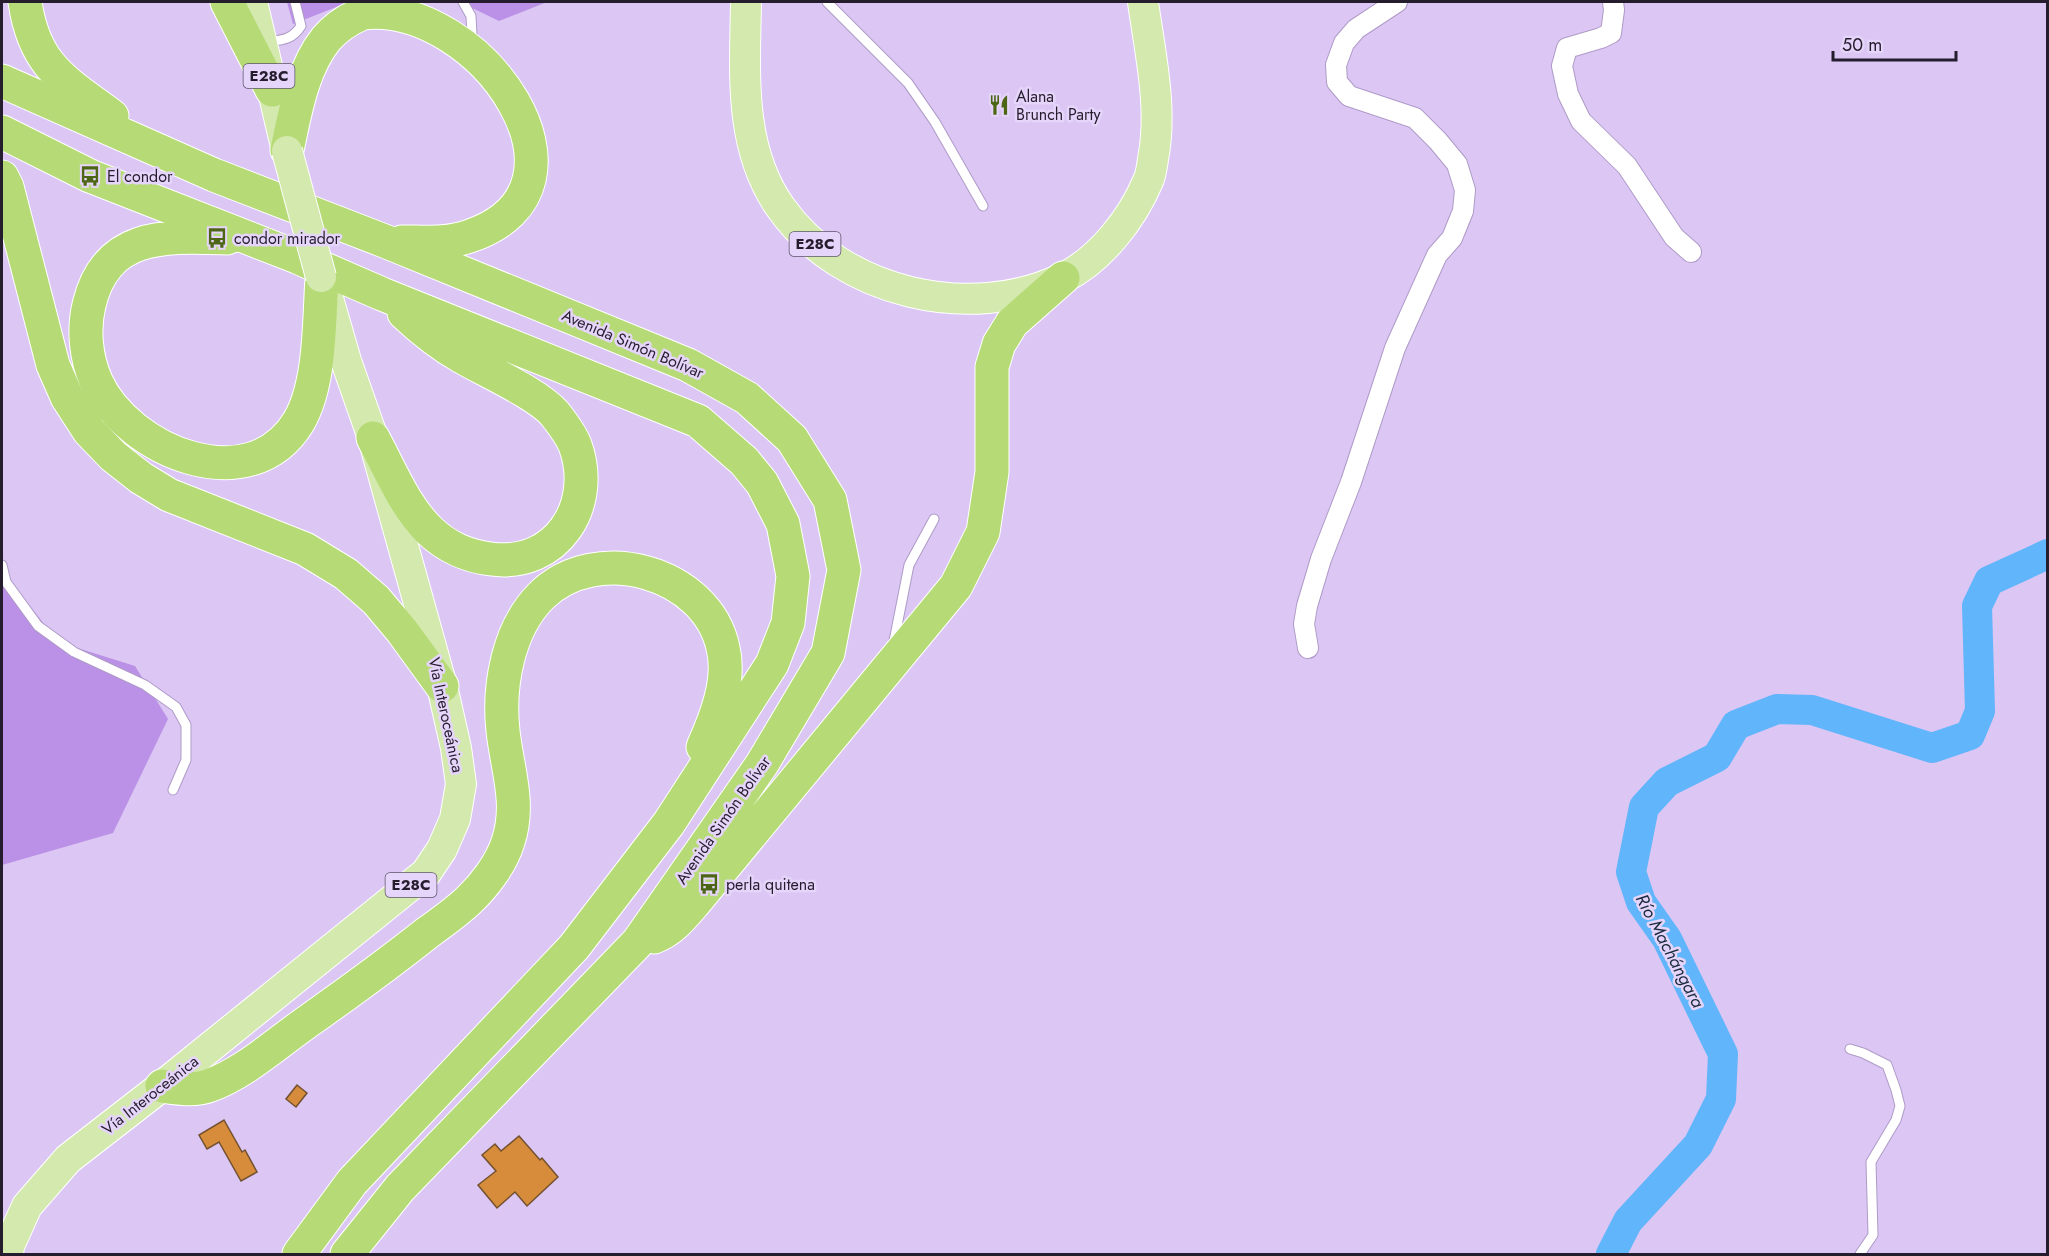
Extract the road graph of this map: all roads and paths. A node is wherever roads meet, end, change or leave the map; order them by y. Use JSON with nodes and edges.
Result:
{"nodes":[{"id":1,"x":25,"y":2,"type":"edge"},
{"id":2,"x":227,"y":2,"type":"edge"},
{"id":3,"x":252,"y":2,"type":"edge"},
{"id":4,"x":295,"y":2,"type":"edge"},
{"id":5,"x":463,"y":2,"type":"edge"},
{"id":6,"x":746,"y":2,"type":"edge"},
{"id":7,"x":827,"y":2,"type":"edge"},
{"id":8,"x":1128,"y":2,"type":"edge"},
{"id":9,"x":1143,"y":2,"type":"edge"},
{"id":10,"x":1397,"y":2,"type":"edge"},
{"id":11,"x":1613,"y":2,"type":"edge"},
{"id":12,"x":472,"y":35,"type":"junction"},
{"id":13,"x":261,"y":43,"type":"junction"},
{"id":14,"x":1151,"y":66,"type":"junction"},
{"id":15,"x":2,"y":81,"type":"edge"},
{"id":16,"x":272,"y":90,"type":"junction"},
{"id":17,"x":2,"y":132,"type":"edge"},
{"id":18,"x":287,"y":150,"type":"junction"},
{"id":19,"x":162,"y":152,"type":"junction"},
{"id":20,"x":2,"y":177,"type":"edge"},
{"id":21,"x":982,"y":206,"type":"dead end"},
{"id":22,"x":253,"y":239,"type":"junction"},
{"id":23,"x":387,"y":242,"type":"junction"},
{"id":24,"x":1691,"y":252,"type":"dead end"},
{"id":25,"x":321,"y":278,"type":"junction"},
{"id":26,"x":1063,"y":278,"type":"junction"},
{"id":27,"x":382,"y":294,"type":"junction"},
{"id":28,"x":373,"y":438,"type":"junction"},
{"id":29,"x":934,"y":519,"type":"dead end"},
{"id":30,"x":2,"y":565,"type":"edge"},
{"id":31,"x":1308,"y":648,"type":"dead end"},
{"id":32,"x":889,"y":666,"type":"junction"},
{"id":33,"x":442,"y":686,"type":"junction"},
{"id":34,"x":173,"y":790,"type":"dead end"},
{"id":35,"x":669,"y":822,"type":"junction"},
{"id":36,"x":638,"y":942,"type":"junction"},
{"id":37,"x":1850,"y":1050,"type":"dead end"},
{"id":38,"x":162,"y":1086,"type":"junction"},
{"id":39,"x":8,"y":1254,"type":"edge"},
{"id":40,"x":299,"y":1254,"type":"edge"},
{"id":41,"x":347,"y":1254,"type":"edge"},
{"id":42,"x":1860,"y":1254,"type":"edge"}],
"edges":[{"from":1,"to":19,"type":"highway"},
{"from":2,"to":16,"type":"highway"},
{"from":3,"to":13,"type":"main road","name":"Vía Interoceánica","number":"E28C"},
{"from":4,"to":13,"type":"lane"},
{"from":5,"to":12,"type":"lane"},
{"from":6,"to":26,"type":"main road","number":"E28C"},
{"from":7,"to":21,"type":"lane"},
{"from":8,"to":14,"type":"street"},
{"from":9,"to":14,"type":"main road","number":"E28C"},
{"from":10,"to":31,"type":"street"},
{"from":11,"to":24,"type":"street"},
{"from":12,"to":18,"type":"highway"},
{"from":12,"to":23,"type":"highway"},
{"from":13,"to":16,"type":"main road","name":"Vía Interoceánica","number":"E28C"},
{"from":14,"to":26,"type":"main road","number":"E28C"},
{"from":15,"to":19,"type":"highway","name":"Avenida Simón Bolívar"},
{"from":16,"to":18,"type":"main road","name":"Vía Interoceánica","number":"E28C"},
{"from":17,"to":22,"type":"highway"},
{"from":18,"to":25,"type":"main road","name":"Vía Interoceánica","number":"E28C","bridge":true},
{"from":19,"to":23,"type":"highway","name":"Avenida Simón Bolívar"},
{"from":20,"to":33,"type":"highway"},
{"from":22,"to":25,"type":"highway"},
{"from":22,"to":27,"type":"highway"},
{"from":23,"to":36,"type":"highway","name":"Avenida Simón Bolívar"},
{"from":25,"to":28,"type":"main road","name":"Vía Interoceánica","number":"E28C"},
{"from":26,"to":32,"type":"highway"},
{"from":27,"to":28,"type":"highway"},
{"from":27,"to":35,"type":"highway"},
{"from":28,"to":33,"type":"main road","name":"Vía Interoceánica","number":"E28C"},
{"from":29,"to":32,"type":"lane"},
{"from":30,"to":34,"type":"lane"},
{"from":32,"to":36,"type":"highway"},
{"from":33,"to":38,"type":"main road","name":"Vía Interoceánica","number":"E28C"},
{"from":35,"to":38,"type":"highway"},
{"from":35,"to":40,"type":"highway"},
{"from":36,"to":41,"type":"highway","name":"Avenida Simón Bolívar"},
{"from":37,"to":42,"type":"lane"},
{"from":38,"to":39,"type":"main road","name":"Vía Interoceánica","number":"E28C"}]}
